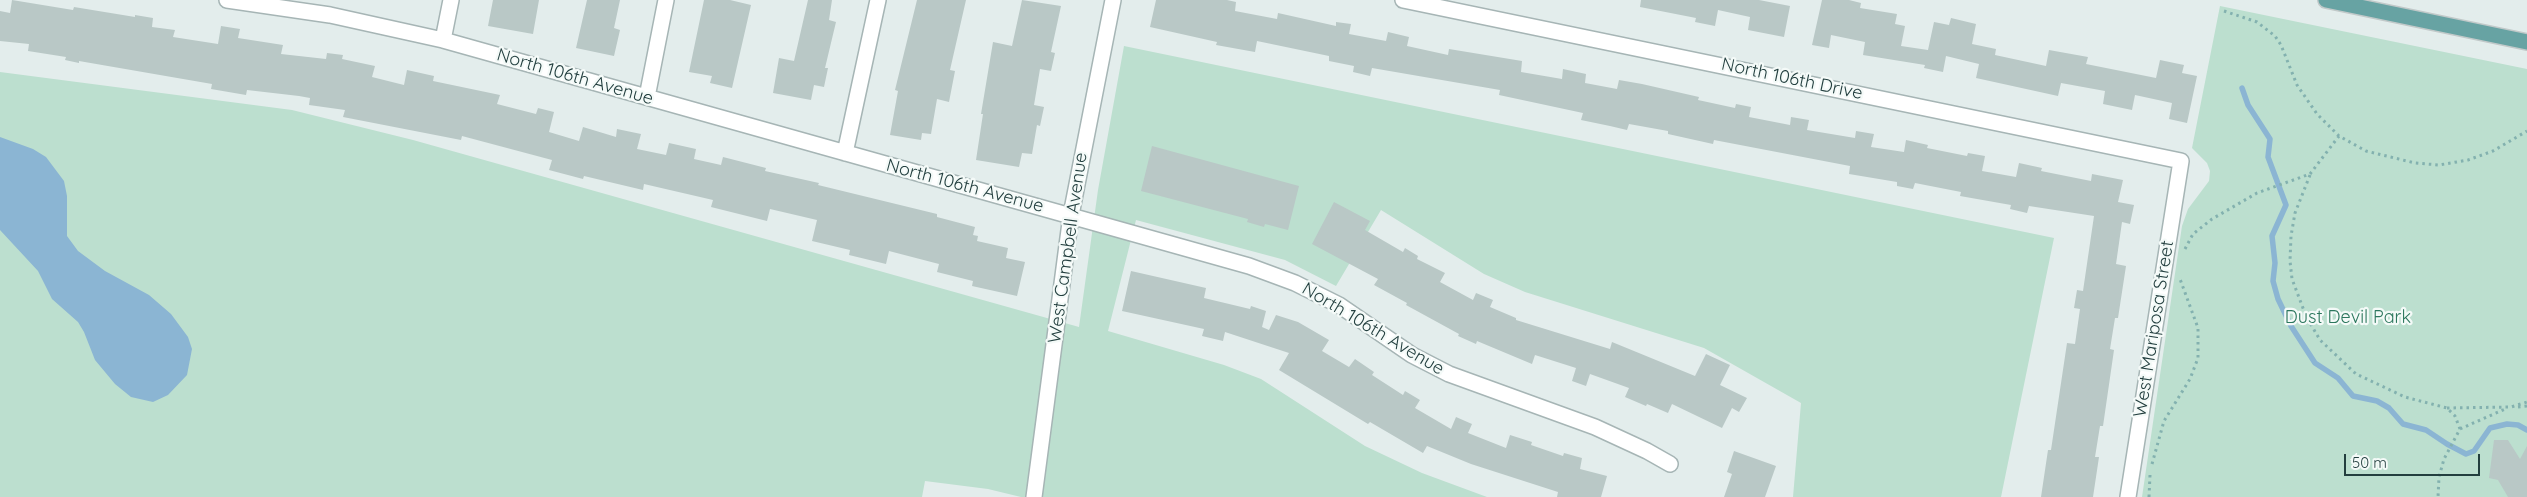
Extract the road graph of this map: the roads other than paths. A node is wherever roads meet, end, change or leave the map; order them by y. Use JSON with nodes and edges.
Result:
{"nodes":[{"id":1,"x":451,"y":0,"type":"edge"},
{"id":2,"x":666,"y":0,"type":"edge"},
{"id":3,"x":878,"y":0,"type":"edge"},
{"id":4,"x":1113,"y":0,"type":"edge"},
{"id":5,"x":1403,"y":0,"type":"edge"},
{"id":6,"x":2326,"y":0,"type":"edge"},
{"id":7,"x":236,"y":1,"type":"edge"},
{"id":8,"x":443,"y":40,"type":"junction"},
{"id":9,"x":2527,"y":42,"type":"edge"},
{"id":10,"x":647,"y":97,"type":"junction"},
{"id":11,"x":845,"y":153,"type":"junction"},
{"id":12,"x":2181,"y":161,"type":"joint"},
{"id":13,"x":1071,"y":215,"type":"junction"},
{"id":14,"x":1670,"y":464,"type":"dead end"},
{"id":15,"x":1034,"y":497,"type":"edge"},
{"id":16,"x":2128,"y":497,"type":"edge"}],
"edges":[{"from":1,"to":8,"type":"street"},
{"from":2,"to":10,"type":"street"},
{"from":3,"to":11,"type":"street"},
{"from":4,"to":13,"type":"street","name":"West Campbell Avenue"},
{"from":5,"to":12,"type":"street","name":"North 106th Drive"},
{"from":6,"to":9,"type":"main road"},
{"from":7,"to":8,"type":"street","name":"North 106th Avenue"},
{"from":8,"to":10,"type":"street","name":"North 106th Avenue"},
{"from":10,"to":11,"type":"street","name":"North 106th Avenue"},
{"from":11,"to":13,"type":"street","name":"North 106th Avenue"},
{"from":12,"to":16,"type":"street","name":"West Mariposa Street"},
{"from":13,"to":14,"type":"street","name":"North 106th Avenue"},
{"from":13,"to":15,"type":"street","name":"West Campbell Avenue"}]}
